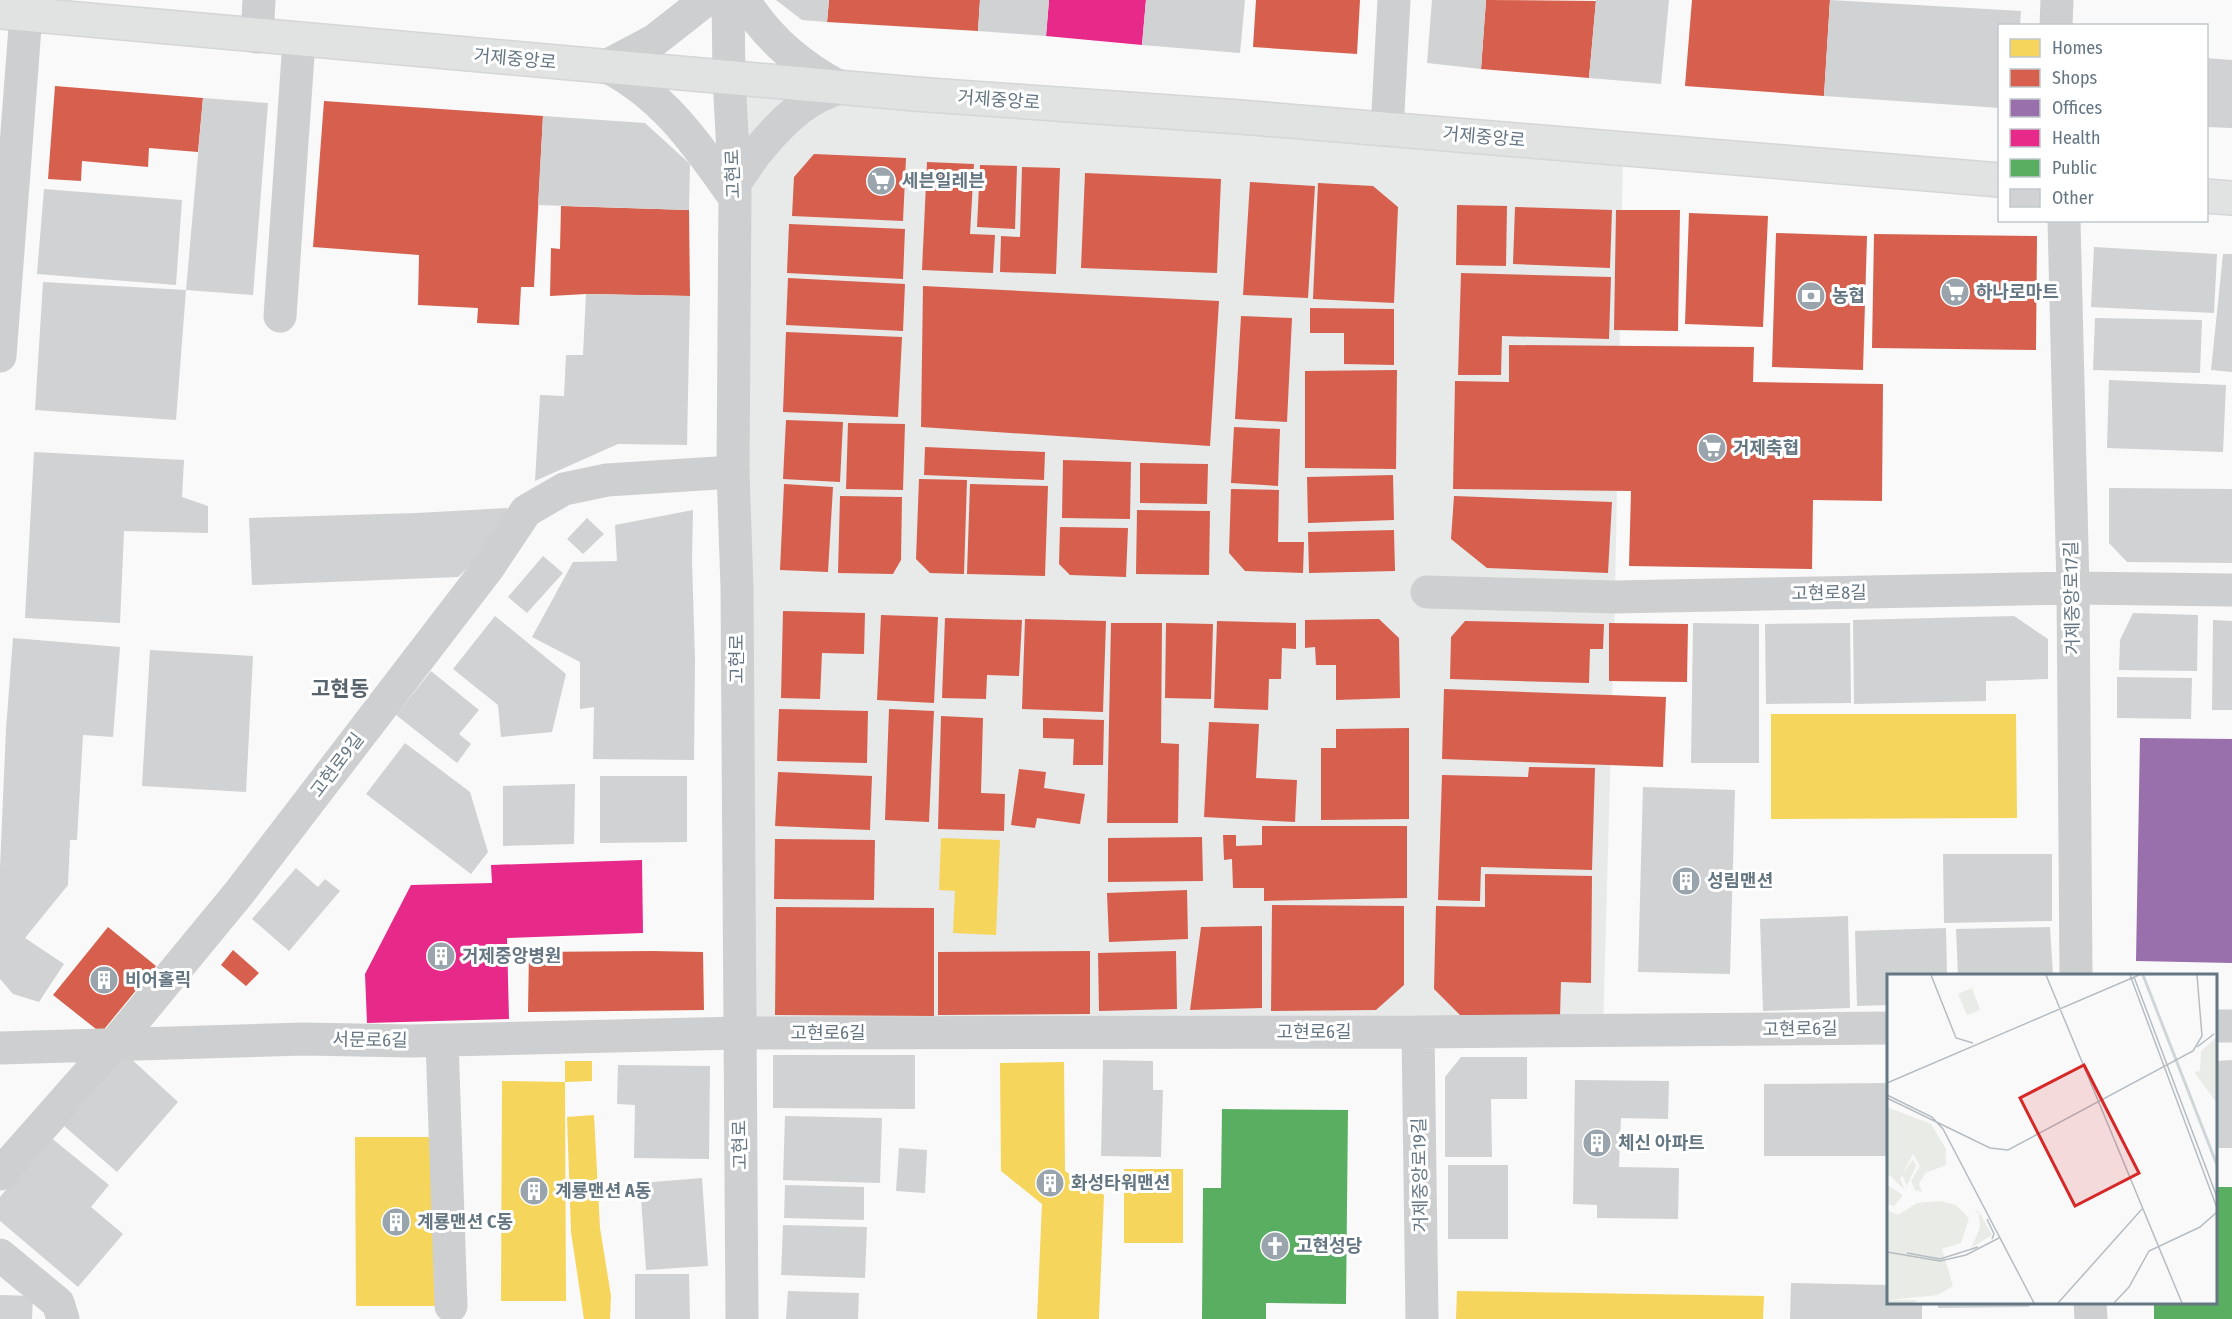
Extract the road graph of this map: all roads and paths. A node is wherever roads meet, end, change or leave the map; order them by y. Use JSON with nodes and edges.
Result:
{"nodes":[{"id":1,"x":259,"y":0,"type":"edge"},
{"id":2,"x":706,"y":0,"type":"edge"},
{"id":3,"x":728,"y":0,"type":"edge"},
{"id":4,"x":744,"y":0,"type":"edge"},
{"id":5,"x":1394,"y":0,"type":"edge"},
{"id":6,"x":2057,"y":0,"type":"edge"},
{"id":7,"x":13,"y":13,"type":"edge"},
{"id":8,"x":2056,"y":24,"type":"edge"},
{"id":9,"x":257,"y":37,"type":"junction"},
{"id":10,"x":299,"y":41,"type":"junction"},
{"id":11,"x":606,"y":66,"type":"junction"},
{"id":12,"x":729,"y":76,"type":"junction"},
{"id":13,"x":840,"y":87,"type":"junction"},
{"id":14,"x":1387,"y":130,"type":"junction"},
{"id":15,"x":1998,"y":180,"type":"edge"},
{"id":16,"x":734,"y":191,"type":"junction"},
{"id":17,"x":2208,"y":196,"type":"edge"},
{"id":18,"x":2232,"y":198,"type":"edge"},
{"id":19,"x":2064,"y":222,"type":"edge"},
{"id":20,"x":280,"y":316,"type":"dead end"},
{"id":21,"x":0,"y":356,"type":"edge"},
{"id":22,"x":733,"y":472,"type":"junction"},
{"id":23,"x":2073,"y":588,"type":"junction"},
{"id":24,"x":2232,"y":590,"type":"edge"},
{"id":25,"x":1427,"y":592,"type":"dead end"},
{"id":26,"x":2076,"y":974,"type":"edge"},
{"id":27,"x":1887,"y":1028,"type":"edge"},
{"id":28,"x":1418,"y":1032,"type":"junction"},
{"id":29,"x":739,"y":1033,"type":"junction"},
{"id":30,"x":442,"y":1040,"type":"junction"},
{"id":31,"x":113,"y":1046,"type":"junction"},
{"id":32,"x":0,"y":1048,"type":"edge"},
{"id":33,"x":0,"y":1174,"type":"edge"},
{"id":34,"x":0,"y":1255,"type":"edge"},
{"id":35,"x":2090,"y":1304,"type":"edge"},
{"id":36,"x":451,"y":1306,"type":"dead end"},
{"id":37,"x":63,"y":1319,"type":"edge"},
{"id":38,"x":742,"y":1319,"type":"edge"},
{"id":39,"x":1422,"y":1319,"type":"edge"},
{"id":40,"x":2091,"y":1319,"type":"edge"}],
"edges":[{"from":1,"to":9,"type":"street"},
{"from":2,"to":11,"type":"street"},
{"from":3,"to":12,"type":"street","name":"고현로"},
{"from":4,"to":13,"type":"street"},
{"from":5,"to":14,"type":"street"},
{"from":6,"to":8,"type":"street"},
{"from":7,"to":9,"type":"main road","name":"거제중앙로"},
{"from":7,"to":21,"type":"street"},
{"from":9,"to":10,"type":"main road","name":"거제중앙로"},
{"from":10,"to":11,"type":"main road","name":"거제중앙로"},
{"from":10,"to":20,"type":"street"},
{"from":11,"to":12,"type":"main road","name":"거제중앙로"},
{"from":11,"to":16,"type":"street"},
{"from":12,"to":13,"type":"main road","name":"거제중앙로"},
{"from":12,"to":16,"type":"street","name":"고현로"},
{"from":13,"to":14,"type":"main road","name":"거제중앙로"},
{"from":13,"to":16,"type":"street"},
{"from":14,"to":15,"type":"main road","name":"거제중앙로"},
{"from":16,"to":22,"type":"street","name":"고현로"},
{"from":17,"to":18,"type":"main road"},
{"from":19,"to":23,"type":"street","name":"거제중앙로17길"},
{"from":22,"to":29,"type":"street","name":"고현로"},
{"from":22,"to":31,"type":"street","name":"고현로9길"},
{"from":23,"to":24,"type":"street","name":"고현로8길"},
{"from":23,"to":25,"type":"street","name":"고현로8길"},
{"from":23,"to":26,"type":"street","name":"거제중앙로17길"},
{"from":27,"to":28,"type":"street","name":"고현로6길"},
{"from":28,"to":29,"type":"street","name":"고현로6길"},
{"from":28,"to":39,"type":"street","name":"거제중앙로19길"},
{"from":29,"to":30,"type":"street","name":"서문로6길"},
{"from":29,"to":38,"type":"street","name":"고현로"},
{"from":30,"to":31,"type":"street","name":"서문로6길"},
{"from":30,"to":36,"type":"street"},
{"from":31,"to":32,"type":"street","name":"서문로6길"},
{"from":31,"to":33,"type":"street","name":"고현로9길"},
{"from":34,"to":37,"type":"street"},
{"from":35,"to":40,"type":"street"}]}
